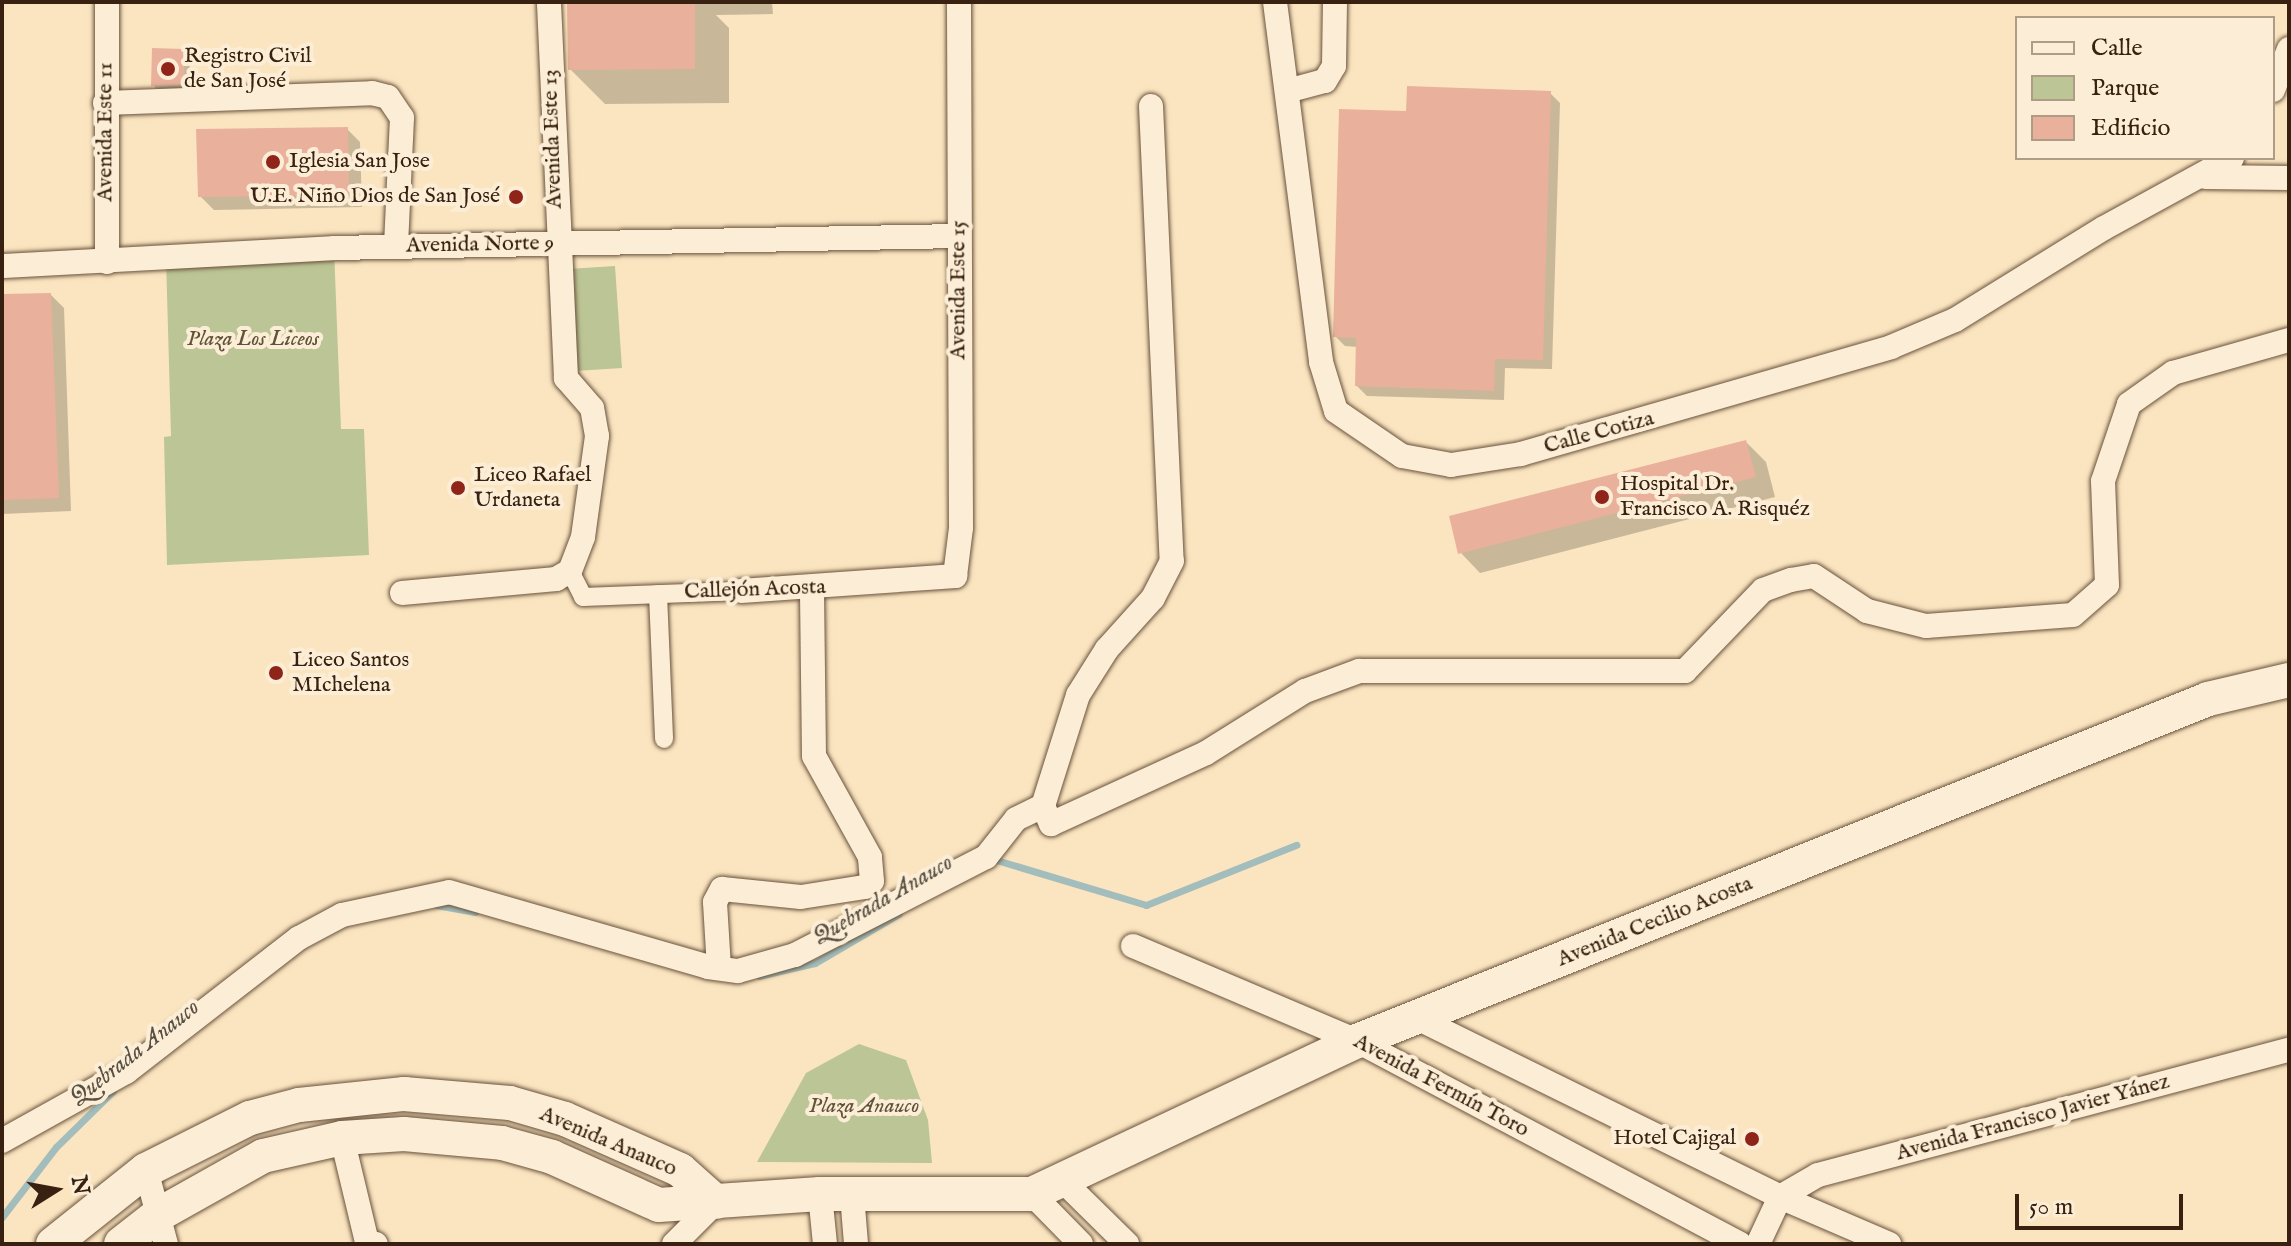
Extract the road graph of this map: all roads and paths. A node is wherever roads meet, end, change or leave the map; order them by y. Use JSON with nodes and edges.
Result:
{"nodes":[{"id":1,"x":107,"y":2,"type":"edge"},
{"id":2,"x":549,"y":2,"type":"edge"},
{"id":3,"x":959,"y":2,"type":"edge"},
{"id":4,"x":1275,"y":2,"type":"edge"},
{"id":5,"x":1335,"y":2,"type":"edge"},
{"id":6,"x":2289,"y":49,"type":"edge"},
{"id":7,"x":2275,"y":85,"type":"edge"},
{"id":8,"x":1287,"y":91,"type":"junction"},
{"id":9,"x":105,"y":103,"type":"junction"},
{"id":10,"x":1151,"y":106,"type":"dead end"},
{"id":11,"x":2229,"y":160,"type":"edge"},
{"id":12,"x":2204,"y":177,"type":"junction"},
{"id":13,"x":2289,"y":178,"type":"edge"},
{"id":14,"x":959,"y":236,"type":"junction"},
{"id":15,"x":556,"y":244,"type":"junction"},
{"id":16,"x":396,"y":247,"type":"junction"},
{"id":17,"x":107,"y":262,"type":"junction"},
{"id":18,"x":2,"y":266,"type":"edge"},
{"id":19,"x":2289,"y":340,"type":"edge"},
{"id":20,"x":570,"y":571,"type":"junction"},
{"id":21,"x":955,"y":576,"type":"joint"},
{"id":22,"x":812,"y":589,"type":"junction"},
{"id":23,"x":741,"y":591,"type":"joint"},
{"id":24,"x":402,"y":593,"type":"dead end"},
{"id":25,"x":658,"y":594,"type":"junction"},
{"id":26,"x":2289,"y":680,"type":"edge"},
{"id":27,"x":664,"y":739,"type":"dead end"},
{"id":28,"x":1043,"y":806,"type":"junction"},
{"id":29,"x":1133,"y":946,"type":"dead end"},
{"id":30,"x":719,"y":968,"type":"junction"},
{"id":31,"x":1417,"y":1018,"type":"junction"},
{"id":32,"x":1357,"y":1041,"type":"junction"},
{"id":33,"x":2289,"y":1050,"type":"edge"},
{"id":34,"x":342,"y":1138,"type":"junction"},
{"id":35,"x":2,"y":1141,"type":"edge"},
{"id":36,"x":146,"y":1170,"type":"junction"},
{"id":37,"x":1063,"y":1181,"type":"junction"},
{"id":38,"x":1032,"y":1194,"type":"junction"},
{"id":39,"x":836,"y":1195,"type":"junction"},
{"id":40,"x":1780,"y":1197,"type":"junction"},
{"id":41,"x":716,"y":1202,"type":"junction"},
{"id":42,"x":162,"y":1230,"type":"edge"},
{"id":43,"x":370,"y":1243,"type":"edge"},
{"id":44,"x":53,"y":1244,"type":"edge"},
{"id":45,"x":121,"y":1244,"type":"edge"},
{"id":46,"x":674,"y":1244,"type":"edge"},
{"id":47,"x":693,"y":1244,"type":"edge"},
{"id":48,"x":825,"y":1244,"type":"edge"},
{"id":49,"x":856,"y":1244,"type":"edge"},
{"id":50,"x":1081,"y":1244,"type":"edge"},
{"id":51,"x":1127,"y":1244,"type":"edge"},
{"id":52,"x":1740,"y":1244,"type":"edge"},
{"id":53,"x":1758,"y":1244,"type":"edge"},
{"id":54,"x":1889,"y":1244,"type":"edge"}],
"edges":[{"from":1,"to":9,"type":"street","name":"Avenida Este 11"},
{"from":2,"to":15,"type":"street","name":"Avenida Este 13"},
{"from":3,"to":14,"type":"street","name":"Avenida Este 15"},
{"from":4,"to":8,"type":"street","name":"Calle Cotiza"},
{"from":5,"to":8,"type":"street"},
{"from":6,"to":7,"type":"street"},
{"from":8,"to":12,"type":"street","name":"Calle Cotiza"},
{"from":9,"to":16,"type":"street"},
{"from":9,"to":17,"type":"street","name":"Avenida Este 11"},
{"from":10,"to":28,"type":"street"},
{"from":11,"to":12,"type":"street","name":"Calle Cotiza"},
{"from":12,"to":13,"type":"street"},
{"from":14,"to":15,"type":"street","name":"Avenida Norte 9"},
{"from":14,"to":21,"type":"street","name":"Avenida Este 15"},
{"from":15,"to":16,"type":"street","name":"Avenida Norte 9"},
{"from":15,"to":20,"type":"street","name":"Avenida Este 13"},
{"from":16,"to":17,"type":"street","name":"Avenida Norte 9"},
{"from":17,"to":18,"type":"street","name":"Avenida Norte 9"},
{"from":19,"to":28,"type":"street"},
{"from":20,"to":24,"type":"street"},
{"from":20,"to":25,"type":"street","name":"Callejón Acosta"},
{"from":21,"to":22,"type":"street","name":"Callejón Acosta"},
{"from":22,"to":23,"type":"street","name":"Callejón Acosta"},
{"from":22,"to":30,"type":"street"},
{"from":23,"to":25,"type":"street","name":"Callejón Acosta"},
{"from":25,"to":27,"type":"street"},
{"from":26,"to":31,"type":"main road","name":"Avenida Cecilio Acosta"},
{"from":28,"to":30,"type":"street"},
{"from":29,"to":32,"type":"street","name":"Avenida Fermín Toro"},
{"from":30,"to":35,"type":"street"},
{"from":31,"to":32,"type":"main road","name":"Avenida Cecilio Acosta"},
{"from":31,"to":40,"type":"street"},
{"from":32,"to":37,"type":"main road","name":"Avenida Cecilio Acosta"},
{"from":32,"to":52,"type":"street","name":"Avenida Fermín Toro"},
{"from":33,"to":40,"type":"street","name":"Avenida Francisco Javier Yánez"},
{"from":34,"to":41,"type":"main road","name":"Avenida Anauco"},
{"from":34,"to":42,"type":"main road","name":"Avenida Anauco"},
{"from":34,"to":43,"type":"street"},
{"from":36,"to":41,"type":"main road","name":"Avenida Anauco"},
{"from":36,"to":42,"type":"street"},
{"from":36,"to":44,"type":"main road","name":"Avenida Anauco"},
{"from":37,"to":38,"type":"main road","name":"Avenida Cecilio Acosta"},
{"from":37,"to":51,"type":"street"},
{"from":38,"to":39,"type":"main road","name":"Avenida Anauco"},
{"from":38,"to":50,"type":"street"},
{"from":39,"to":41,"type":"main road","name":"Avenida Anauco"},
{"from":39,"to":48,"type":"street"},
{"from":39,"to":49,"type":"street"},
{"from":40,"to":53,"type":"street"},
{"from":40,"to":54,"type":"street"},
{"from":41,"to":46,"type":"street"},
{"from":41,"to":47,"type":"street"},
{"from":42,"to":45,"type":"main road","name":"Avenida Anauco"}]}
